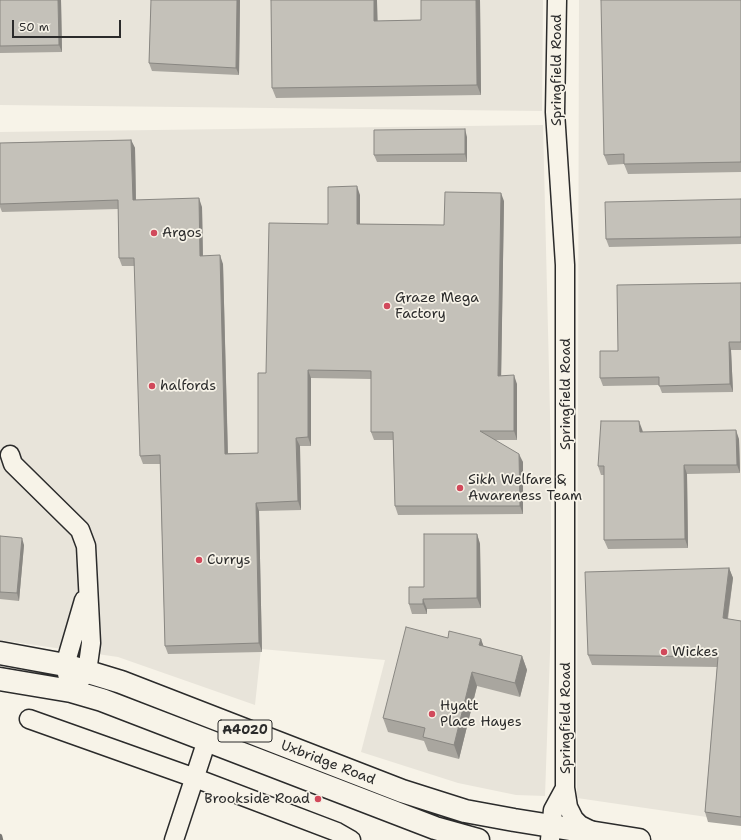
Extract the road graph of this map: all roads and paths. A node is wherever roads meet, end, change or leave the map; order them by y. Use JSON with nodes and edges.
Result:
{"nodes":[{"id":1,"x":557,"y":0,"type":"edge"},
{"id":2,"x":10,"y":455,"type":"dead end"},
{"id":3,"x":89,"y":586,"type":"junction"},
{"id":4,"x":0,"y":653,"type":"edge"},
{"id":5,"x":65,"y":666,"type":"junction"},
{"id":6,"x":87,"y":672,"type":"junction"},
{"id":7,"x":0,"y":679,"type":"edge"},
{"id":8,"x":71,"y":691,"type":"junction"},
{"id":9,"x":29,"y":719,"type":"dead end"},
{"id":10,"x":207,"y":740,"type":"junction"},
{"id":11,"x":195,"y":778,"type":"junction"},
{"id":12,"x":565,"y":788,"type":"junction"},
{"id":13,"x":600,"y":834,"type":"junction"},
{"id":14,"x":554,"y":835,"type":"edge"},
{"id":15,"x":174,"y":840,"type":"edge"},
{"id":16,"x":351,"y":840,"type":"edge"},
{"id":17,"x":478,"y":840,"type":"edge"},
{"id":18,"x":639,"y":840,"type":"edge"}],
"edges":[{"from":1,"to":12,"type":"street","name":"Springfield Road"},
{"from":2,"to":3,"type":"street"},
{"from":3,"to":5,"type":"street"},
{"from":3,"to":6,"type":"street"},
{"from":4,"to":5,"type":"main road","name":"Uxbridge Road","number":"A4020"},
{"from":5,"to":6,"type":"main road","name":"Uxbridge Road","number":"A4020"},
{"from":5,"to":8,"type":"street"},
{"from":6,"to":8,"type":"street"},
{"from":6,"to":14,"type":"main road","name":"Uxbridge Road","number":"A4020"},
{"from":7,"to":8,"type":"main road","name":"Uxbridge Road","number":"A4020"},
{"from":8,"to":10,"type":"main road","name":"Uxbridge Road","number":"A4020"},
{"from":9,"to":11,"type":"street"},
{"from":10,"to":11,"type":"street"},
{"from":10,"to":17,"type":"main road","name":"Uxbridge Road","number":"A4020"},
{"from":11,"to":15,"type":"street"},
{"from":11,"to":16,"type":"street"},
{"from":12,"to":13,"type":"street","name":"Springfield Road"},
{"from":12,"to":14,"type":"street","name":"Springfield Road"},
{"from":13,"to":14,"type":"main road","name":"Uxbridge Road","number":"A4020"},
{"from":13,"to":18,"type":"main road","name":"Uxbridge Road","number":"A4020"}]}
